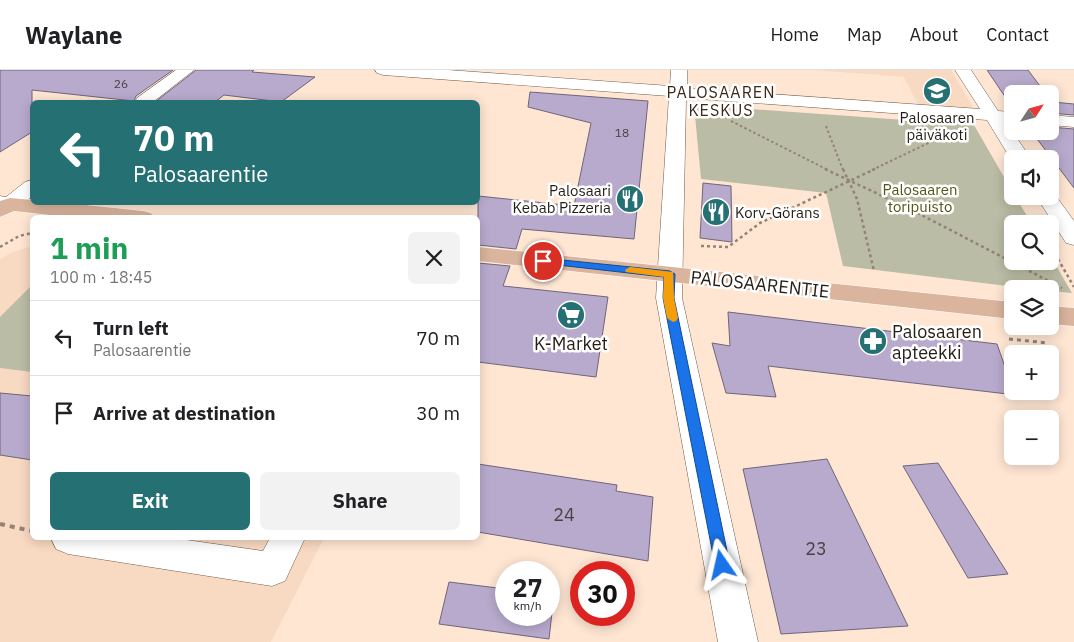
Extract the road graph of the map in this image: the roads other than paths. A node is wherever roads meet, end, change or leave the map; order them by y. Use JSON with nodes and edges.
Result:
{"nodes":[{"id":1,"x":186,"y":70,"type":"edge"},
{"id":2,"x":382,"y":70,"type":"edge"},
{"id":3,"x":964,"y":70,"type":"edge"},
{"id":4,"x":678,"y":81,"type":"edge"},
{"id":5,"x":146,"y":100,"type":"edge"},
{"id":6,"x":992,"y":115,"type":"junction"},
{"id":7,"x":1004,"y":116,"type":"edge"},
{"id":8,"x":1059,"y":121,"type":"edge"},
{"id":9,"x":1074,"y":122,"type":"edge"},
{"id":10,"x":1015,"y":150,"type":"edge"},
{"id":11,"x":30,"y":187,"type":"edge"},
{"id":12,"x":1052,"y":205,"type":"edge"},
{"id":13,"x":3,"y":206,"type":"edge"},
{"id":14,"x":108,"y":215,"type":"edge"},
{"id":15,"x":1074,"y":238,"type":"edge"},
{"id":16,"x":480,"y":254,"type":"edge"},
{"id":17,"x":670,"y":274,"type":"junction"},
{"id":18,"x":1004,"y":310,"type":"edge"},
{"id":19,"x":1059,"y":316,"type":"edge"},
{"id":20,"x":1074,"y":317,"type":"edge"},
{"id":21,"x":82,"y":540,"type":"edge"},
{"id":22,"x":287,"y":540,"type":"edge"},
{"id":23,"x":738,"y":642,"type":"edge"}],
"edges":[{"from":1,"to":5,"type":"street"},
{"from":2,"to":4,"type":"street"},
{"from":3,"to":6,"type":"street"},
{"from":4,"to":6,"type":"street"},
{"from":4,"to":17,"type":"street"},
{"from":6,"to":7,"type":"street"},
{"from":6,"to":10,"type":"street"},
{"from":8,"to":9,"type":"street"},
{"from":11,"to":13,"type":"street"},
{"from":12,"to":15,"type":"street"},
{"from":13,"to":14,"type":"main road"},
{"from":16,"to":17,"type":"main road","name":"PALOSAARENTIE"},
{"from":17,"to":18,"type":"main road","name":"PALOSAARENTIE"},
{"from":17,"to":23,"type":"street"},
{"from":19,"to":20,"type":"main road"},
{"from":21,"to":22,"type":"street"}]}
